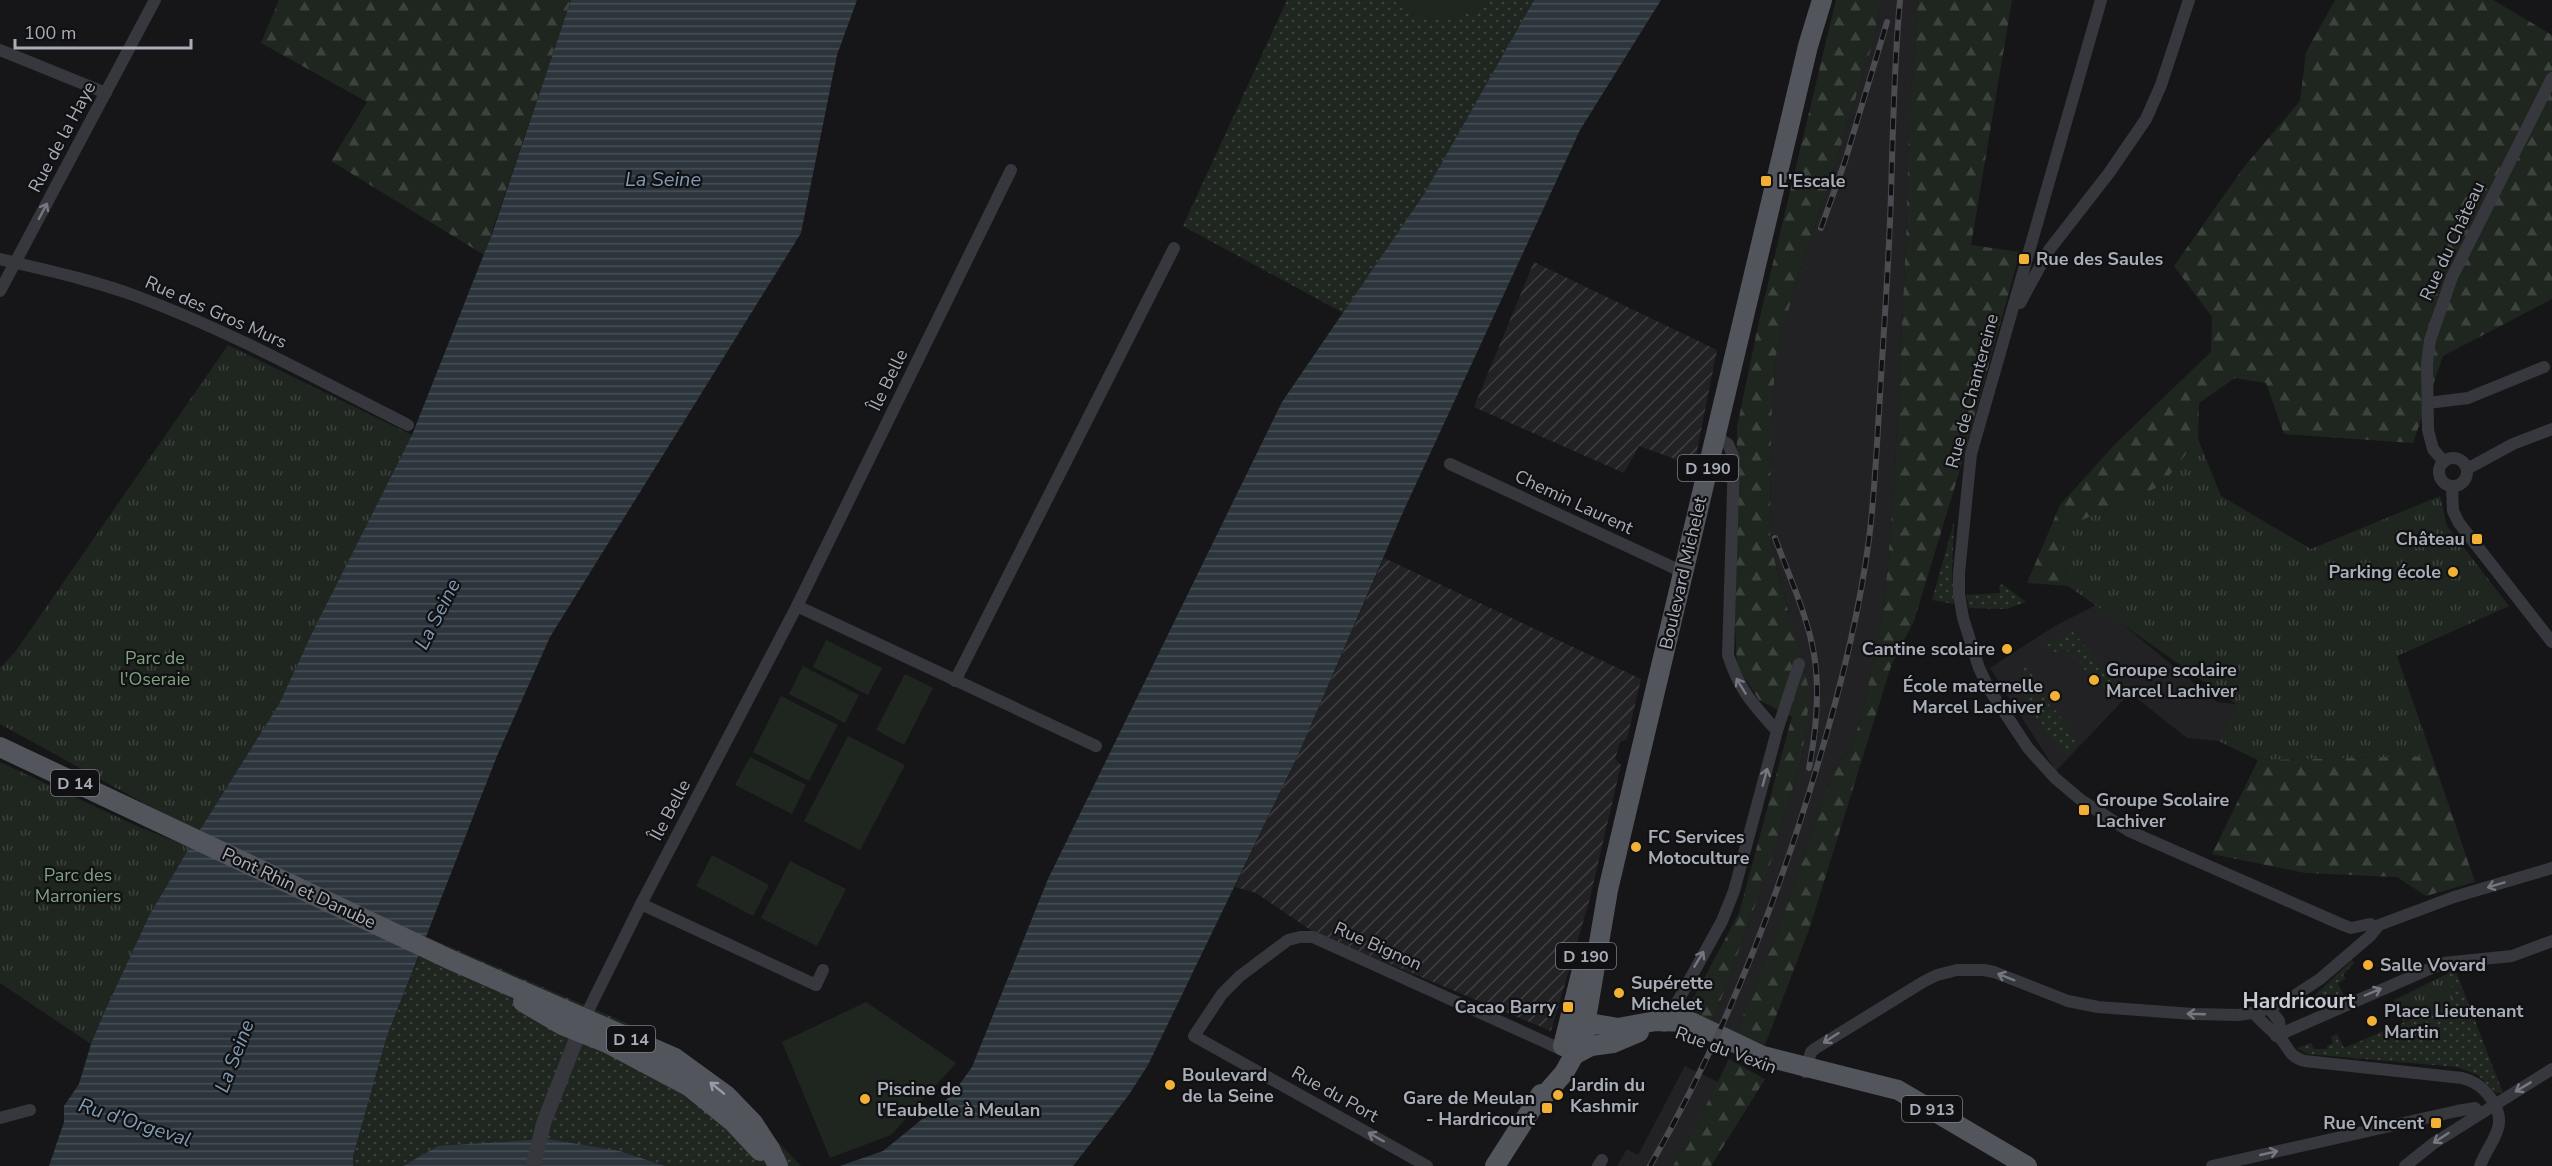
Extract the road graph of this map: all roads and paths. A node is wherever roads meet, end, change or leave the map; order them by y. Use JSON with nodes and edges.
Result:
{"nodes":[{"id":1,"x":155,"y":0,"type":"edge"},
{"id":2,"x":1816,"y":0,"type":"edge"},
{"id":3,"x":1822,"y":0,"type":"edge"},
{"id":4,"x":2101,"y":0,"type":"edge"},
{"id":5,"x":2189,"y":0,"type":"edge"},
{"id":6,"x":1808,"y":46,"type":"junction"},
{"id":7,"x":0,"y":50,"type":"edge"},
{"id":8,"x":2552,"y":78,"type":"edge"},
{"id":9,"x":106,"y":93,"type":"junction"},
{"id":10,"x":1011,"y":170,"type":"dead end"},
{"id":11,"x":1174,"y":248,"type":"dead end"},
{"id":12,"x":0,"y":259,"type":"edge"},
{"id":13,"x":16,"y":263,"type":"junction"},
{"id":14,"x":0,"y":291,"type":"edge"},
{"id":15,"x":2009,"y":322,"type":"junction"},
{"id":16,"x":2544,"y":367,"type":"dead end"},
{"id":17,"x":2428,"y":403,"type":"junction"},
{"id":18,"x":408,"y":425,"type":"dead end"},
{"id":19,"x":2552,"y":429,"type":"edge"},
{"id":20,"x":1715,"y":436,"type":"junction"},
{"id":21,"x":2444,"y":462,"type":"junction"},
{"id":22,"x":1450,"y":464,"type":"dead end"},
{"id":23,"x":2466,"y":469,"type":"junction"},
{"id":24,"x":1707,"y":471,"type":"junction"},
{"id":25,"x":1733,"y":478,"type":"junction"},
{"id":26,"x":2452,"y":486,"type":"junction"},
{"id":27,"x":1683,"y":572,"type":"junction"},
{"id":28,"x":797,"y":606,"type":"junction"},
{"id":29,"x":2552,"y":642,"type":"edge"},
{"id":30,"x":1799,"y":664,"type":"dead end"},
{"id":31,"x":955,"y":681,"type":"junction"},
{"id":32,"x":1777,"y":731,"type":"junction"},
{"id":33,"x":1096,"y":746,"type":"dead end"},
{"id":34,"x":0,"y":747,"type":"edge"},
{"id":35,"x":2552,"y":868,"type":"edge"},
{"id":36,"x":641,"y":904,"type":"junction"},
{"id":37,"x":2375,"y":927,"type":"junction"},
{"id":38,"x":2552,"y":941,"type":"edge"},
{"id":39,"x":823,"y":970,"type":"dead end"},
{"id":40,"x":2269,"y":1008,"type":"junction"},
{"id":41,"x":2254,"y":1013,"type":"junction"},
{"id":42,"x":582,"y":1024,"type":"junction"},
{"id":43,"x":1665,"y":1025,"type":"junction"},
{"id":44,"x":1578,"y":1035,"type":"junction"},
{"id":45,"x":1194,"y":1036,"type":"joint"},
{"id":46,"x":2280,"y":1036,"type":"junction"},
{"id":47,"x":2552,"y":1069,"type":"edge"},
{"id":48,"x":1805,"y":1070,"type":"junction"},
{"id":49,"x":2476,"y":1082,"type":"junction"},
{"id":50,"x":2495,"y":1104,"type":"junction"},
{"id":51,"x":30,"y":1110,"type":"dead end"},
{"id":52,"x":2481,"y":1112,"type":"junction"},
{"id":53,"x":0,"y":1118,"type":"edge"},
{"id":54,"x":533,"y":1166,"type":"edge"},
{"id":55,"x":773,"y":1166,"type":"edge"},
{"id":56,"x":778,"y":1166,"type":"edge"},
{"id":57,"x":1427,"y":1166,"type":"edge"},
{"id":58,"x":1495,"y":1166,"type":"edge"},
{"id":59,"x":2026,"y":1166,"type":"edge"},
{"id":60,"x":2212,"y":1166,"type":"edge"},
{"id":61,"x":2404,"y":1166,"type":"edge"},
{"id":62,"x":2480,"y":1166,"type":"edge"}],
"edges":[{"from":1,"to":9,"type":"street","name":"Rue de la Haye"},
{"from":2,"to":6,"type":"main road","name":"Boulevard Michelet","number":"D 190"},
{"from":3,"to":6,"type":"main road","name":"Boulevard Michelet","number":"D 190"},
{"from":4,"to":15,"type":"street","name":"Rue de Chantereine"},
{"from":5,"to":15,"type":"street"},
{"from":6,"to":20,"type":"main road","name":"Boulevard Michelet","number":"D 190"},
{"from":7,"to":9,"type":"street"},
{"from":8,"to":17,"type":"street","name":"Rue du Château"},
{"from":13,"to":9,"type":"street","name":"Rue de la Haye","one_way":true},
{"from":10,"to":28,"type":"street","name":"Île Belle"},
{"from":11,"to":31,"type":"street"},
{"from":12,"to":13,"type":"street","name":"Rue des Gros Murs"},
{"from":13,"to":14,"type":"street","name":"Rue de la Haye"},
{"from":13,"to":18,"type":"street","name":"Rue des Gros Murs"},
{"from":15,"to":37,"type":"street","name":"Rue de Chantereine"},
{"from":16,"to":17,"type":"street"},
{"from":17,"to":21,"type":"street","name":"Rue du Château"},
{"from":19,"to":23,"type":"street"},
{"from":20,"to":24,"type":"main road","name":"Boulevard Michelet","number":"D 190"},
{"from":20,"to":25,"type":"street"},
{"from":21,"to":23,"type":"street"},
{"from":21,"to":26,"type":"street","name":"Rue du Château"},
{"from":22,"to":27,"type":"street","name":"Chemin Laurent"},
{"from":23,"to":26,"type":"street"},
{"from":24,"to":25,"type":"street"},
{"from":24,"to":27,"type":"main road","name":"Boulevard Michelet","number":"D 190"},
{"from":32,"to":25,"type":"street","one_way":true},
{"from":26,"to":29,"type":"street","name":"Rue du Château"},
{"from":27,"to":44,"type":"main road","name":"Boulevard Michelet","number":"D 190"},
{"from":28,"to":31,"type":"street"},
{"from":28,"to":36,"type":"street","name":"Île Belle"},
{"from":30,"to":32,"type":"street"},
{"from":31,"to":33,"type":"street"},
{"from":43,"to":32,"type":"street","one_way":true},
{"from":34,"to":42,"type":"main road","name":"Pont Rhin et Danube","number":"D 14"},
{"from":35,"to":37,"type":"street","one_way":true},
{"from":36,"to":39,"type":"street"},
{"from":36,"to":42,"type":"street","name":"Île Belle"},
{"from":37,"to":40,"type":"street"},
{"from":46,"to":38,"type":"street","one_way":true},
{"from":40,"to":41,"type":"street"},
{"from":40,"to":46,"type":"street"},
{"from":41,"to":46,"type":"street"},
{"from":41,"to":48,"type":"street","one_way":true},
{"from":42,"to":54,"type":"street"},
{"from":42,"to":55,"type":"main road","number":"D 14"},
{"from":56,"to":42,"type":"main road","number":"D 14","one_way":true},
{"from":43,"to":44,"type":"main road","name":"Rue du Vexin","number":"D 913"},
{"from":43,"to":48,"type":"main road","name":"Rue du Vexin","number":"D 913"},
{"from":44,"to":45,"type":"street","name":"Rue Bignon"},
{"from":44,"to":58,"type":"main road","number":"D 190"},
{"from":57,"to":45,"type":"street","name":"Rue du Port","one_way":true},
{"from":46,"to":49,"type":"street"},
{"from":47,"to":50,"type":"street","one_way":true},
{"from":48,"to":59,"type":"main road","name":"Rue du Vexin","number":"D 913"},
{"from":49,"to":50,"type":"street"},
{"from":49,"to":52,"type":"street"},
{"from":50,"to":52,"type":"street"},
{"from":50,"to":62,"type":"street"},
{"from":51,"to":53,"type":"street"},
{"from":60,"to":52,"type":"street","one_way":true},
{"from":52,"to":61,"type":"street","one_way":true}]}
